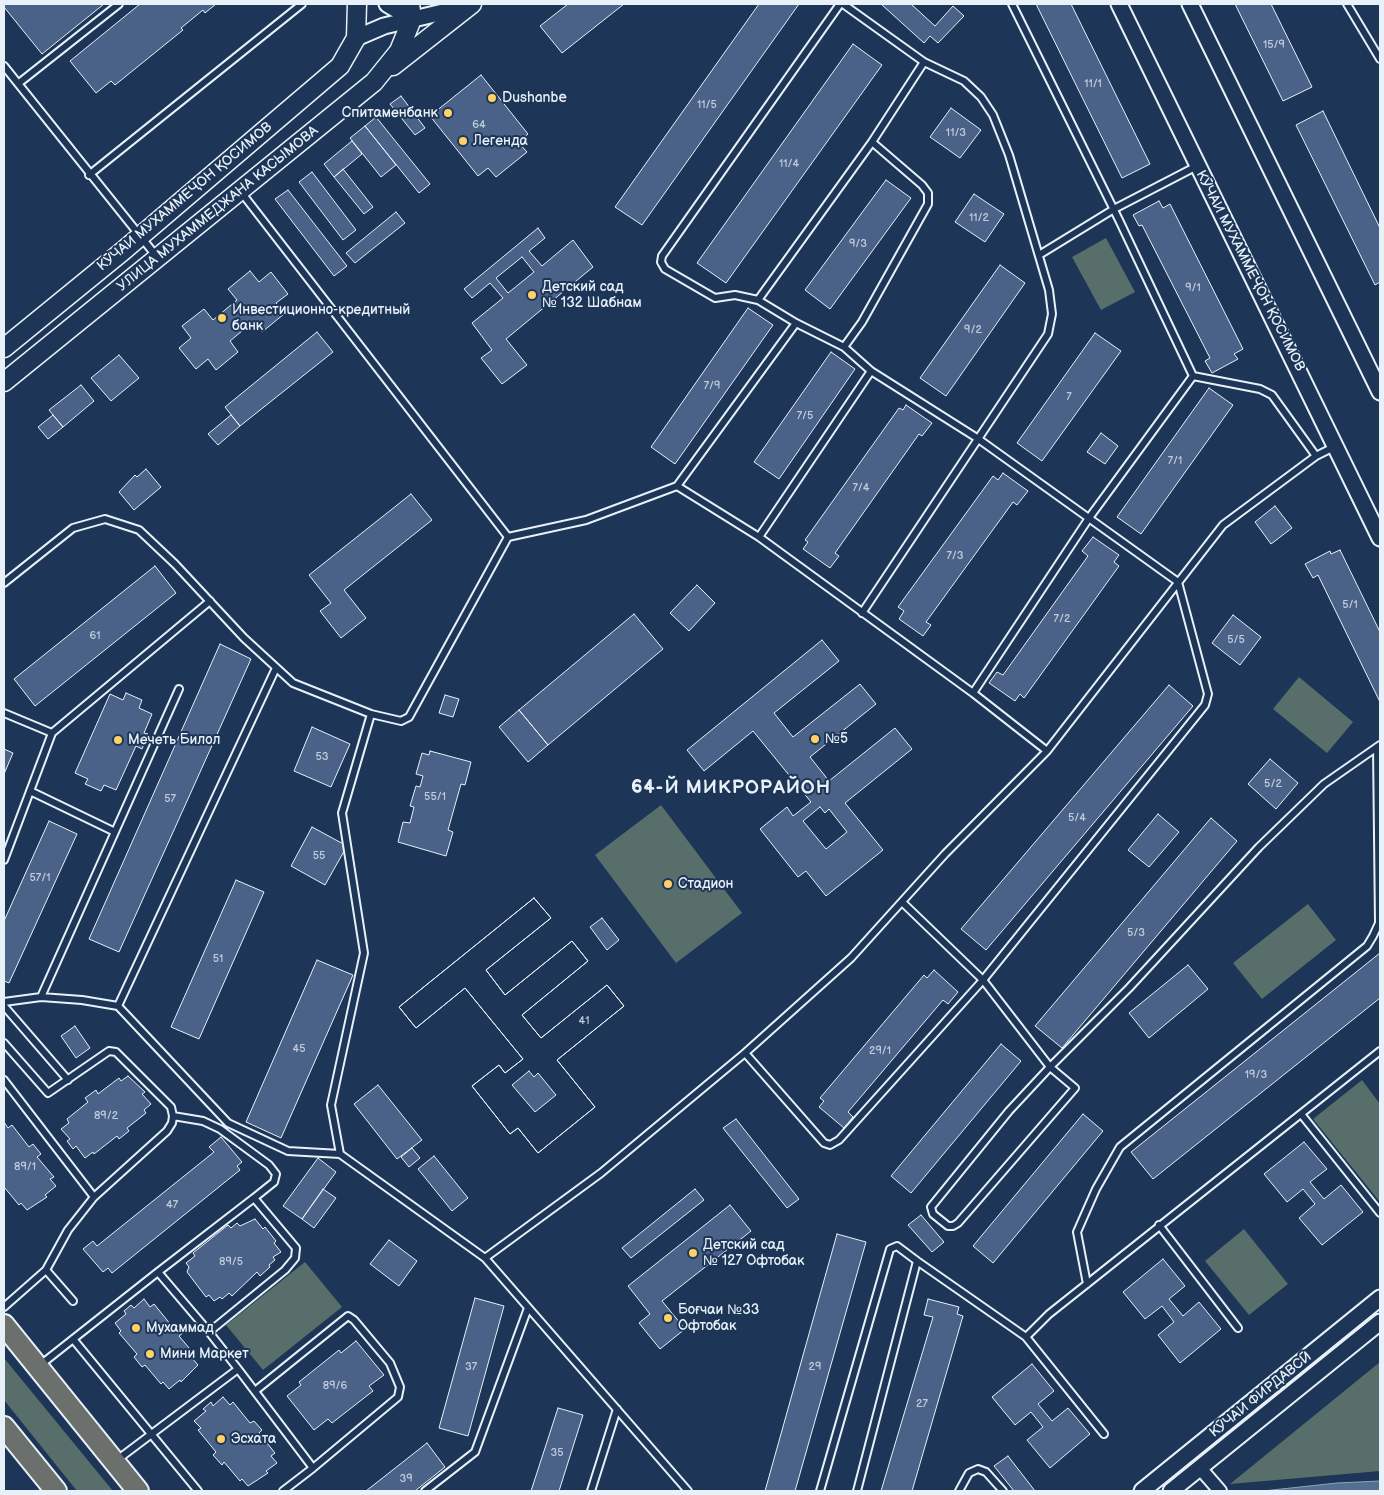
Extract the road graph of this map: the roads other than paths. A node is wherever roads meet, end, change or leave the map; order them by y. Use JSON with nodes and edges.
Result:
{"nodes":[{"id":1,"x":119,"y":4,"type":"edge"},
{"id":2,"x":302,"y":4,"type":"edge"},
{"id":3,"x":357,"y":4,"type":"edge"},
{"id":4,"x":388,"y":4,"type":"edge"},
{"id":5,"x":464,"y":4,"type":"edge"},
{"id":6,"x":472,"y":4,"type":"edge"},
{"id":7,"x":842,"y":4,"type":"edge"},
{"id":8,"x":1012,"y":4,"type":"edge"},
{"id":9,"x":1119,"y":4,"type":"edge"},
{"id":10,"x":1190,"y":4,"type":"edge"},
{"id":11,"x":1347,"y":4,"type":"edge"},
{"id":12,"x":411,"y":11,"type":"edge"},
{"id":13,"x":356,"y":38,"type":"junction"},
{"id":14,"x":1380,"y":59,"type":"edge"},
{"id":15,"x":924,"y":62,"type":"junction"},
{"id":16,"x":4,"y":66,"type":"edge"},
{"id":17,"x":374,"y":82,"type":"junction"},
{"id":18,"x":19,"y":83,"type":"junction"},
{"id":19,"x":872,"y":142,"type":"junction"},
{"id":20,"x":1197,"y":166,"type":"junction"},
{"id":21,"x":89,"y":175,"type":"junction"},
{"id":22,"x":240,"y":191,"type":"junction"},
{"id":23,"x":1114,"y":209,"type":"junction"},
{"id":24,"x":141,"y":235,"type":"junction"},
{"id":25,"x":1039,"y":255,"type":"junction"},
{"id":26,"x":158,"y":258,"type":"junction"},
{"id":27,"x":758,"y":300,"type":"junction"},
{"id":28,"x":796,"y":323,"type":"junction"},
{"id":29,"x":844,"y":347,"type":"junction"},
{"id":30,"x":4,"y":348,"type":"edge"},
{"id":31,"x":871,"y":371,"type":"junction"},
{"id":32,"x":1193,"y":376,"type":"junction"},
{"id":33,"x":4,"y":382,"type":"edge"},
{"id":34,"x":1380,"y":392,"type":"edge"},
{"id":35,"x":977,"y":438,"type":"junction"},
{"id":36,"x":1337,"y":446,"type":"junction"},
{"id":37,"x":1316,"y":456,"type":"junction"},
{"id":38,"x":677,"y":486,"type":"junction"},
{"id":39,"x":1089,"y":518,"type":"junction"},
{"id":40,"x":759,"y":536,"type":"junction"},
{"id":41,"x":508,"y":537,"type":"junction"},
{"id":42,"x":1380,"y":538,"type":"edge"},
{"id":43,"x":1178,"y":582,"type":"junction"},
{"id":44,"x":4,"y":583,"type":"edge"},
{"id":45,"x":210,"y":601,"type":"junction"},
{"id":46,"x":862,"y":613,"type":"junction"},
{"id":47,"x":275,"y":670,"type":"dead end"},
{"id":48,"x":179,"y":689,"type":"dead end"},
{"id":49,"x":973,"y":693,"type":"junction"},
{"id":50,"x":4,"y":713,"type":"edge"},
{"id":51,"x":371,"y":714,"type":"junction"},
{"id":52,"x":52,"y":733,"type":"junction"},
{"id":53,"x":1379,"y":746,"type":"edge"},
{"id":54,"x":1047,"y":751,"type":"junction"},
{"id":55,"x":30,"y":791,"type":"junction"},
{"id":56,"x":113,"y":831,"type":"junction"},
{"id":57,"x":4,"y":860,"type":"edge"},
{"id":58,"x":902,"y":902,"type":"junction"},
{"id":59,"x":983,"y":980,"type":"junction"},
{"id":60,"x":41,"y":997,"type":"junction"},
{"id":61,"x":4,"y":1002,"type":"edge"},
{"id":62,"x":4,"y":1006,"type":"edge"},
{"id":63,"x":118,"y":1006,"type":"junction"},
{"id":64,"x":4,"y":1043,"type":"edge"},
{"id":65,"x":1380,"y":1051,"type":"edge"},
{"id":66,"x":745,"y":1053,"type":"junction"},
{"id":67,"x":1050,"y":1067,"type":"junction"},
{"id":68,"x":4,"y":1080,"type":"edge"},
{"id":69,"x":68,"y":1080,"type":"junction"},
{"id":70,"x":1301,"y":1114,"type":"junction"},
{"id":71,"x":173,"y":1116,"type":"junction"},
{"id":72,"x":228,"y":1123,"type":"junction"},
{"id":73,"x":220,"y":1129,"type":"junction"},
{"id":74,"x":340,"y":1154,"type":"junction"},
{"id":75,"x":94,"y":1197,"type":"junction"},
{"id":76,"x":254,"y":1198,"type":"junction"},
{"id":77,"x":1380,"y":1213,"type":"edge"},
{"id":78,"x":1159,"y":1225,"type":"junction"},
{"id":79,"x":485,"y":1258,"type":"junction"},
{"id":80,"x":917,"y":1261,"type":"junction"},
{"id":81,"x":46,"y":1270,"type":"junction"},
{"id":82,"x":158,"y":1272,"type":"junction"},
{"id":83,"x":1087,"y":1284,"type":"junction"},
{"id":84,"x":1380,"y":1298,"type":"edge"},
{"id":85,"x":73,"y":1302,"type":"dead end"},
{"id":86,"x":4,"y":1307,"type":"edge"},
{"id":87,"x":528,"y":1308,"type":"junction"},
{"id":88,"x":1380,"y":1322,"type":"edge"},
{"id":89,"x":4,"y":1325,"type":"edge"},
{"id":90,"x":1238,"y":1328,"type":"dead end"},
{"id":91,"x":208,"y":1332,"type":"junction"},
{"id":92,"x":1026,"y":1337,"type":"junction"},
{"id":93,"x":73,"y":1339,"type":"junction"},
{"id":94,"x":38,"y":1367,"type":"junction"},
{"id":95,"x":238,"y":1369,"type":"junction"},
{"id":96,"x":256,"y":1390,"type":"junction"},
{"id":97,"x":616,"y":1409,"type":"junction"},
{"id":98,"x":4,"y":1427,"type":"edge"},
{"id":99,"x":152,"y":1434,"type":"junction"},
{"id":100,"x":1104,"y":1434,"type":"dead end"},
{"id":101,"x":115,"y":1462,"type":"junction"},
{"id":102,"x":313,"y":1468,"type":"junction"},
{"id":103,"x":1200,"y":1468,"type":"junction"},
{"id":104,"x":56,"y":1491,"type":"edge"},
{"id":105,"x":138,"y":1491,"type":"edge"},
{"id":106,"x":198,"y":1491,"type":"edge"},
{"id":107,"x":283,"y":1491,"type":"edge"},
{"id":108,"x":425,"y":1491,"type":"edge"},
{"id":109,"x":591,"y":1491,"type":"edge"},
{"id":110,"x":688,"y":1491,"type":"edge"},
{"id":111,"x":820,"y":1491,"type":"edge"},
{"id":112,"x":857,"y":1491,"type":"edge"},
{"id":113,"x":960,"y":1491,"type":"edge"},
{"id":114,"x":1002,"y":1491,"type":"edge"},
{"id":115,"x":1142,"y":1491,"type":"edge"},
{"id":116,"x":1171,"y":1491,"type":"edge"},
{"id":117,"x":1220,"y":1491,"type":"edge"}],
"edges":[{"from":1,"to":18,"type":"lane"},
{"from":2,"to":21,"type":"lane"},
{"from":3,"to":13,"type":"main road","name":"КӮЧАИ МУХАММЕҶОН ҚОСИМОВ"},
{"from":4,"to":12,"type":"street"},
{"from":5,"to":12,"type":"street"},
{"from":6,"to":17,"type":"main road"},
{"from":7,"to":15,"type":"lane"},
{"from":7,"to":27,"type":"lane"},
{"from":8,"to":23,"type":"lane"},
{"from":9,"to":20,"type":"street","name":"КӮЧАИ МУХАММЕҶОН ҚОСИМОВ"},
{"from":10,"to":34,"type":"street"},
{"from":11,"to":14,"type":"lane"},
{"from":12,"to":13,"type":"street"},
{"from":12,"to":17,"type":"main road","name":"УЛИЦА МУХАММЕДЖАНА КАСЫМОВА"},
{"from":13,"to":24,"type":"main road","name":"КӮЧАИ МУХАММЕҶОН ҚОСИМОВ"},
{"from":15,"to":19,"type":"lane"},
{"from":15,"to":25,"type":"lane"},
{"from":16,"to":18,"type":"lane"},
{"from":17,"to":22,"type":"main road","name":"УЛИЦА МУХАММЕДЖАНА КАСЫМОВА"},
{"from":18,"to":21,"type":"lane"},
{"from":19,"to":27,"type":"lane"},
{"from":19,"to":29,"type":"lane"},
{"from":20,"to":23,"type":"lane"},
{"from":20,"to":36,"type":"street","name":"КӮЧАИ МУХАММЕҶОН ҚОСИМОВ"},
{"from":21,"to":24,"type":"lane"},
{"from":22,"to":26,"type":"main road","name":"УЛИЦА МУХАММЕДЖАНА КАСЫМОВА"},
{"from":22,"to":41,"type":"lane"},
{"from":23,"to":25,"type":"lane"},
{"from":23,"to":32,"type":"lane"},
{"from":24,"to":26,"type":"lane"},
{"from":24,"to":30,"type":"main road","name":"КӮЧАИ МУХАММЕҶОН ҚОСИМОВ"},
{"from":25,"to":35,"type":"lane"},
{"from":26,"to":33,"type":"main road","name":"УЛИЦА МУХАММЕДЖАНА КАСЫМОВА"},
{"from":27,"to":28,"type":"lane"},
{"from":28,"to":29,"type":"lane"},
{"from":28,"to":38,"type":"lane"},
{"from":29,"to":31,"type":"lane"},
{"from":31,"to":35,"type":"lane"},
{"from":31,"to":40,"type":"lane"},
{"from":32,"to":37,"type":"lane"},
{"from":32,"to":39,"type":"lane"},
{"from":35,"to":39,"type":"lane"},
{"from":35,"to":46,"type":"lane"},
{"from":36,"to":37,"type":"lane"},
{"from":36,"to":42,"type":"street","name":"КӮЧАИ МУХАММЕҶОН ҚОСИМОВ"},
{"from":37,"to":43,"type":"lane"},
{"from":38,"to":40,"type":"lane"},
{"from":38,"to":41,"type":"lane"},
{"from":39,"to":43,"type":"lane"},
{"from":39,"to":49,"type":"lane"},
{"from":40,"to":46,"type":"lane"},
{"from":41,"to":51,"type":"lane"},
{"from":43,"to":54,"type":"lane"},
{"from":43,"to":59,"type":"lane"},
{"from":44,"to":45,"type":"lane"},
{"from":45,"to":51,"type":"lane"},
{"from":45,"to":52,"type":"lane"},
{"from":46,"to":49,"type":"lane"},
{"from":47,"to":63,"type":"lane"},
{"from":48,"to":56,"type":"lane"},
{"from":49,"to":54,"type":"lane"},
{"from":50,"to":52,"type":"lane"},
{"from":51,"to":74,"type":"lane"},
{"from":52,"to":55,"type":"lane"},
{"from":53,"to":67,"type":"lane"},
{"from":53,"to":83,"type":"lane"},
{"from":54,"to":58,"type":"lane"},
{"from":55,"to":56,"type":"lane"},
{"from":55,"to":57,"type":"lane"},
{"from":56,"to":60,"type":"lane"},
{"from":58,"to":59,"type":"lane"},
{"from":58,"to":66,"type":"lane"},
{"from":59,"to":66,"type":"lane"},
{"from":59,"to":67,"type":"lane"},
{"from":60,"to":61,"type":"lane"},
{"from":60,"to":63,"type":"lane"},
{"from":62,"to":69,"type":"lane"},
{"from":63,"to":72,"type":"lane"},
{"from":64,"to":69,"type":"lane"},
{"from":65,"to":70,"type":"lane"},
{"from":66,"to":79,"type":"lane"},
{"from":67,"to":67,"type":"lane"},
{"from":68,"to":75,"type":"lane"},
{"from":69,"to":71,"type":"lane"},
{"from":70,"to":77,"type":"lane"},
{"from":70,"to":78,"type":"lane"},
{"from":71,"to":73,"type":"lane"},
{"from":71,"to":75,"type":"lane"},
{"from":72,"to":73,"type":"lane"},
{"from":72,"to":74,"type":"lane"},
{"from":73,"to":76,"type":"lane"},
{"from":74,"to":79,"type":"lane"},
{"from":75,"to":81,"type":"lane"},
{"from":76,"to":82,"type":"lane"},
{"from":76,"to":91,"type":"lane"},
{"from":78,"to":83,"type":"lane"},
{"from":78,"to":90,"type":"lane"},
{"from":79,"to":87,"type":"lane"},
{"from":80,"to":92,"type":"lane"},
{"from":80,"to":111,"type":"lane"},
{"from":80,"to":112,"type":"lane"},
{"from":81,"to":85,"type":"lane"},
{"from":81,"to":86,"type":"lane"},
{"from":82,"to":91,"type":"lane"},
{"from":82,"to":93,"type":"lane"},
{"from":83,"to":92,"type":"lane"},
{"from":84,"to":115,"type":"street","name":"КӮЧАИ ФИРДАВСӢ"},
{"from":87,"to":97,"type":"lane"},
{"from":87,"to":108,"type":"lane"},
{"from":88,"to":103,"type":"street","name":"КӮЧАИ ФИРДАВСӢ"},
{"from":89,"to":94,"type":"highway"},
{"from":91,"to":95,"type":"lane"},
{"from":92,"to":100,"type":"lane"},
{"from":93,"to":94,"type":"lane"},
{"from":93,"to":99,"type":"lane"},
{"from":94,"to":101,"type":"highway"},
{"from":95,"to":96,"type":"lane"},
{"from":95,"to":99,"type":"lane"},
{"from":96,"to":102,"type":"lane"},
{"from":96,"to":102,"type":"lane"},
{"from":97,"to":109,"type":"lane"},
{"from":97,"to":110,"type":"lane"},
{"from":98,"to":104,"type":"highway"},
{"from":99,"to":101,"type":"lane"},
{"from":99,"to":106,"type":"lane"},
{"from":101,"to":105,"type":"highway"},
{"from":102,"to":107,"type":"lane"},
{"from":103,"to":116,"type":"street","name":"КӮЧАИ ФИРДАВСӢ"},
{"from":103,"to":117,"type":"street"},
{"from":113,"to":114,"type":"lane"}]}
